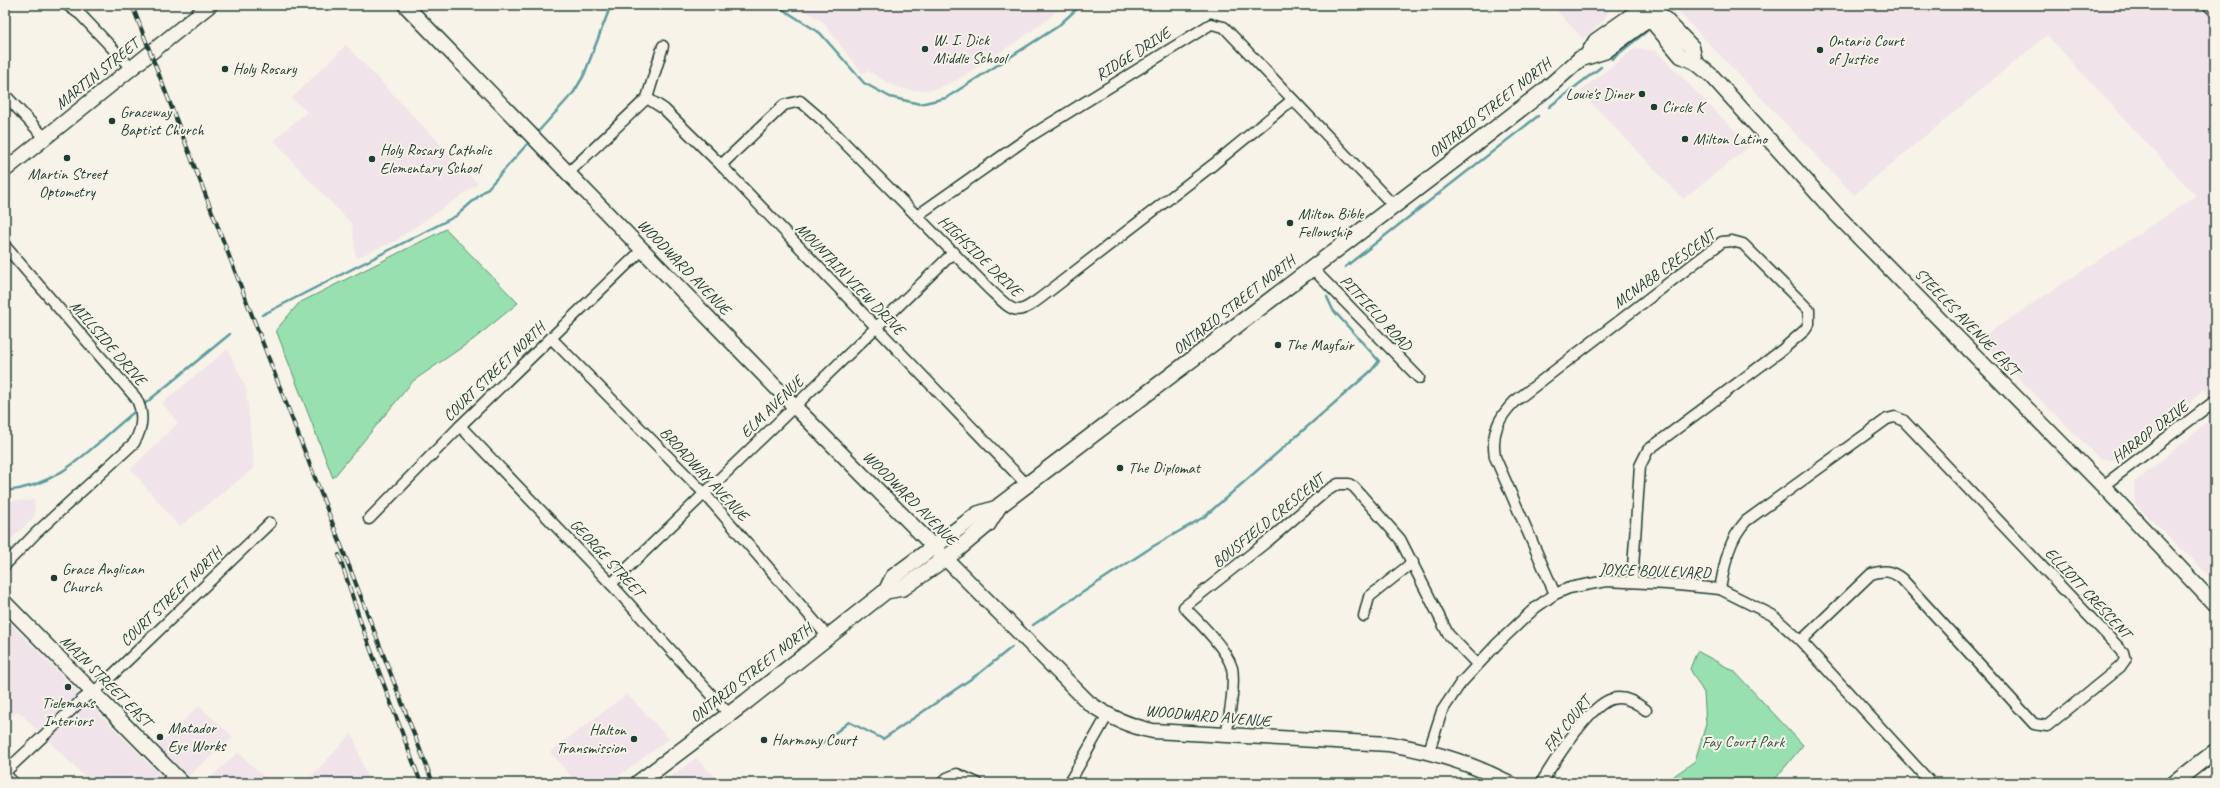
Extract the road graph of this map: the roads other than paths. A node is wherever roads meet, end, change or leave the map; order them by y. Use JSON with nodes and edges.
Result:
{"nodes":[{"id":1,"x":67,"y":5,"type":"edge"},
{"id":2,"x":210,"y":5,"type":"edge"},
{"id":3,"x":405,"y":5,"type":"edge"},
{"id":4,"x":2208,"y":5,"type":"edge"},
{"id":5,"x":1648,"y":9,"type":"edge"},
{"id":6,"x":2215,"y":12,"type":"edge"},
{"id":7,"x":663,"y":46,"type":"dead end"},
{"id":8,"x":131,"y":68,"type":"junction"},
{"id":9,"x":6,"y":96,"type":"edge"},
{"id":10,"x":647,"y":98,"type":"junction"},
{"id":11,"x":1292,"y":100,"type":"junction"},
{"id":12,"x":45,"y":138,"type":"junction"},
{"id":13,"x":721,"y":165,"type":"junction"},
{"id":14,"x":5,"y":170,"type":"edge"},
{"id":15,"x":567,"y":174,"type":"junction"},
{"id":16,"x":1393,"y":205,"type":"junction"},
{"id":17,"x":918,"y":215,"type":"junction"},
{"id":18,"x":5,"y":246,"type":"edge"},
{"id":19,"x":643,"y":249,"type":"junction"},
{"id":20,"x":954,"y":252,"type":"junction"},
{"id":21,"x":1312,"y":268,"type":"junction"},
{"id":22,"x":876,"y":328,"type":"junction"},
{"id":23,"x":551,"y":338,"type":"junction"},
{"id":24,"x":1419,"y":378,"type":"dead end"},
{"id":25,"x":2215,"y":401,"type":"edge"},
{"id":26,"x":794,"y":406,"type":"junction"},
{"id":27,"x":460,"y":426,"type":"junction"},
{"id":28,"x":1027,"y":484,"type":"junction"},
{"id":29,"x":2103,"y":486,"type":"junction"},
{"id":30,"x":705,"y":494,"type":"junction"},
{"id":31,"x":997,"y":508,"type":"junction"},
{"id":32,"x":369,"y":519,"type":"dead end"},
{"id":33,"x":270,"y":523,"type":"dead end"},
{"id":34,"x":934,"y":546,"type":"junction"},
{"id":35,"x":945,"y":558,"type":"junction"},
{"id":36,"x":1413,"y":562,"type":"junction"},
{"id":37,"x":5,"y":565,"type":"edge"},
{"id":38,"x":1632,"y":582,"type":"junction"},
{"id":39,"x":611,"y":584,"type":"junction"},
{"id":40,"x":1720,"y":589,"type":"junction"},
{"id":41,"x":886,"y":591,"type":"junction"},
{"id":42,"x":1555,"y":594,"type":"junction"},
{"id":43,"x":5,"y":603,"type":"edge"},
{"id":44,"x":2215,"y":605,"type":"edge"},
{"id":45,"x":1364,"y":616,"type":"dead end"},
{"id":46,"x":828,"y":636,"type":"junction"},
{"id":47,"x":1801,"y":641,"type":"junction"},
{"id":48,"x":1477,"y":664,"type":"junction"},
{"id":49,"x":94,"y":692,"type":"junction"},
{"id":50,"x":1646,"y":710,"type":"dead end"},
{"id":51,"x":728,"y":714,"type":"junction"},
{"id":52,"x":1108,"y":716,"type":"junction"},
{"id":53,"x":1226,"y":736,"type":"junction"},
{"id":54,"x":1429,"y":751,"type":"junction"},
{"id":55,"x":2215,"y":751,"type":"edge"},
{"id":56,"x":5,"y":773,"type":"edge"},
{"id":57,"x":174,"y":780,"type":"edge"},
{"id":58,"x":14,"y":783,"type":"edge"},
{"id":59,"x":638,"y":783,"type":"edge"},
{"id":60,"x":942,"y":783,"type":"edge"},
{"id":61,"x":977,"y":783,"type":"edge"},
{"id":62,"x":1069,"y":783,"type":"edge"},
{"id":63,"x":1510,"y":783,"type":"edge"},
{"id":64,"x":1541,"y":783,"type":"edge"},
{"id":65,"x":1931,"y":783,"type":"edge"},
{"id":66,"x":2174,"y":783,"type":"edge"}],
"edges":[{"from":1,"to":8,"type":"street"},
{"from":2,"to":8,"type":"street","name":"MARTIN STREET"},
{"from":3,"to":15,"type":"street","name":"WOODWARD AVENUE"},
{"from":4,"to":6,"type":"street"},
{"from":5,"to":16,"type":"main road","name":"ONTARIO STREET NORTH"},
{"from":5,"to":29,"type":"street","name":"STEELES AVENUE EAST"},
{"from":7,"to":10,"type":"street"},
{"from":8,"to":12,"type":"street","name":"MARTIN STREET"},
{"from":9,"to":12,"type":"street"},
{"from":10,"to":13,"type":"street","name":"MOUNTAIN VIEW DRIVE"},
{"from":10,"to":15,"type":"street"},
{"from":11,"to":16,"type":"street","name":"RIDGE DRIVE"},
{"from":11,"to":17,"type":"street","name":"RIDGE DRIVE"},
{"from":11,"to":20,"type":"street","name":"HIGHSIDE DRIVE"},
{"from":12,"to":14,"type":"street","name":"MARTIN STREET"},
{"from":13,"to":17,"type":"street","name":"HIGHSIDE DRIVE"},
{"from":13,"to":22,"type":"street","name":"MOUNTAIN VIEW DRIVE"},
{"from":15,"to":19,"type":"street","name":"WOODWARD AVENUE"},
{"from":16,"to":21,"type":"main road","name":"ONTARIO STREET NORTH"},
{"from":17,"to":20,"type":"street","name":"HIGHSIDE DRIVE"},
{"from":18,"to":37,"type":"street","name":"MILLSIDE DRIVE"},
{"from":19,"to":23,"type":"street","name":"COURT STREET NORTH"},
{"from":19,"to":26,"type":"street","name":"WOODWARD AVENUE"},
{"from":20,"to":22,"type":"street","name":"ELM AVENUE"},
{"from":21,"to":24,"type":"street","name":"PITFIELD ROAD"},
{"from":21,"to":28,"type":"main road","name":"ONTARIO STREET NORTH"},
{"from":22,"to":26,"type":"street","name":"ELM AVENUE"},
{"from":22,"to":28,"type":"street","name":"MOUNTAIN VIEW DRIVE"},
{"from":23,"to":27,"type":"street","name":"COURT STREET NORTH"},
{"from":23,"to":30,"type":"street","name":"BROADWAY AVENUE"},
{"from":25,"to":29,"type":"street","name":"HARROP DRIVE"},
{"from":26,"to":30,"type":"street","name":"ELM AVENUE"},
{"from":26,"to":34,"type":"street","name":"WOODWARD AVENUE"},
{"from":27,"to":32,"type":"street","name":"COURT STREET NORTH"},
{"from":27,"to":39,"type":"street","name":"GEORGE STREET"},
{"from":28,"to":31,"type":"main road","name":"ONTARIO STREET NORTH"},
{"from":29,"to":44,"type":"street","name":"STEELES AVENUE EAST"},
{"from":30,"to":39,"type":"street","name":"ELM AVENUE"},
{"from":30,"to":46,"type":"street","name":"BROADWAY AVENUE"},
{"from":31,"to":34,"type":"main road","name":"ONTARIO STREET NORTH"},
{"from":31,"to":35,"type":"main road","name":"ONTARIO STREET NORTH"},
{"from":33,"to":49,"type":"street","name":"COURT STREET NORTH"},
{"from":34,"to":35,"type":"street","name":"WOODWARD AVENUE"},
{"from":34,"to":41,"type":"main road","name":"ONTARIO STREET NORTH"},
{"from":35,"to":41,"type":"main road","name":"ONTARIO STREET NORTH"},
{"from":35,"to":52,"type":"street","name":"WOODWARD AVENUE"},
{"from":36,"to":45,"type":"street"},
{"from":36,"to":48,"type":"street","name":"BOUSFIELD CRESCENT"},
{"from":36,"to":53,"type":"street","name":"BOUSFIELD CRESCENT"},
{"from":38,"to":40,"type":"street","name":"JOYCE BOULEVARD"},
{"from":38,"to":42,"type":"street","name":"JOYCE BOULEVARD"},
{"from":38,"to":42,"type":"street","name":"MCNABB CRESCENT"},
{"from":39,"to":51,"type":"street","name":"GEORGE STREET"},
{"from":40,"to":47,"type":"street","name":"JOYCE BOULEVARD"},
{"from":40,"to":47,"type":"street","name":"ELLIOTT CRESCENT"},
{"from":41,"to":46,"type":"main road","name":"ONTARIO STREET NORTH"},
{"from":42,"to":48,"type":"street","name":"JOYCE BOULEVARD"},
{"from":43,"to":49,"type":"street","name":"MAIN STREET EAST"},
{"from":46,"to":51,"type":"main road","name":"ONTARIO STREET NORTH"},
{"from":47,"to":65,"type":"street","name":"JOYCE BOULEVARD"},
{"from":48,"to":54,"type":"street","name":"JOYCE BOULEVARD"},
{"from":49,"to":56,"type":"street","name":"COURT STREET NORTH"},
{"from":49,"to":57,"type":"street","name":"MAIN STREET EAST"},
{"from":50,"to":64,"type":"street","name":"FAY COURT"},
{"from":51,"to":59,"type":"main road","name":"ONTARIO STREET NORTH"},
{"from":52,"to":53,"type":"street","name":"WOODWARD AVENUE"},
{"from":52,"to":62,"type":"street"},
{"from":53,"to":54,"type":"street","name":"WOODWARD AVENUE"},
{"from":54,"to":63,"type":"street","name":"WOODWARD AVENUE"},
{"from":55,"to":66,"type":"street"},
{"from":56,"to":58,"type":"street"},
{"from":60,"to":61,"type":"street"}]}
